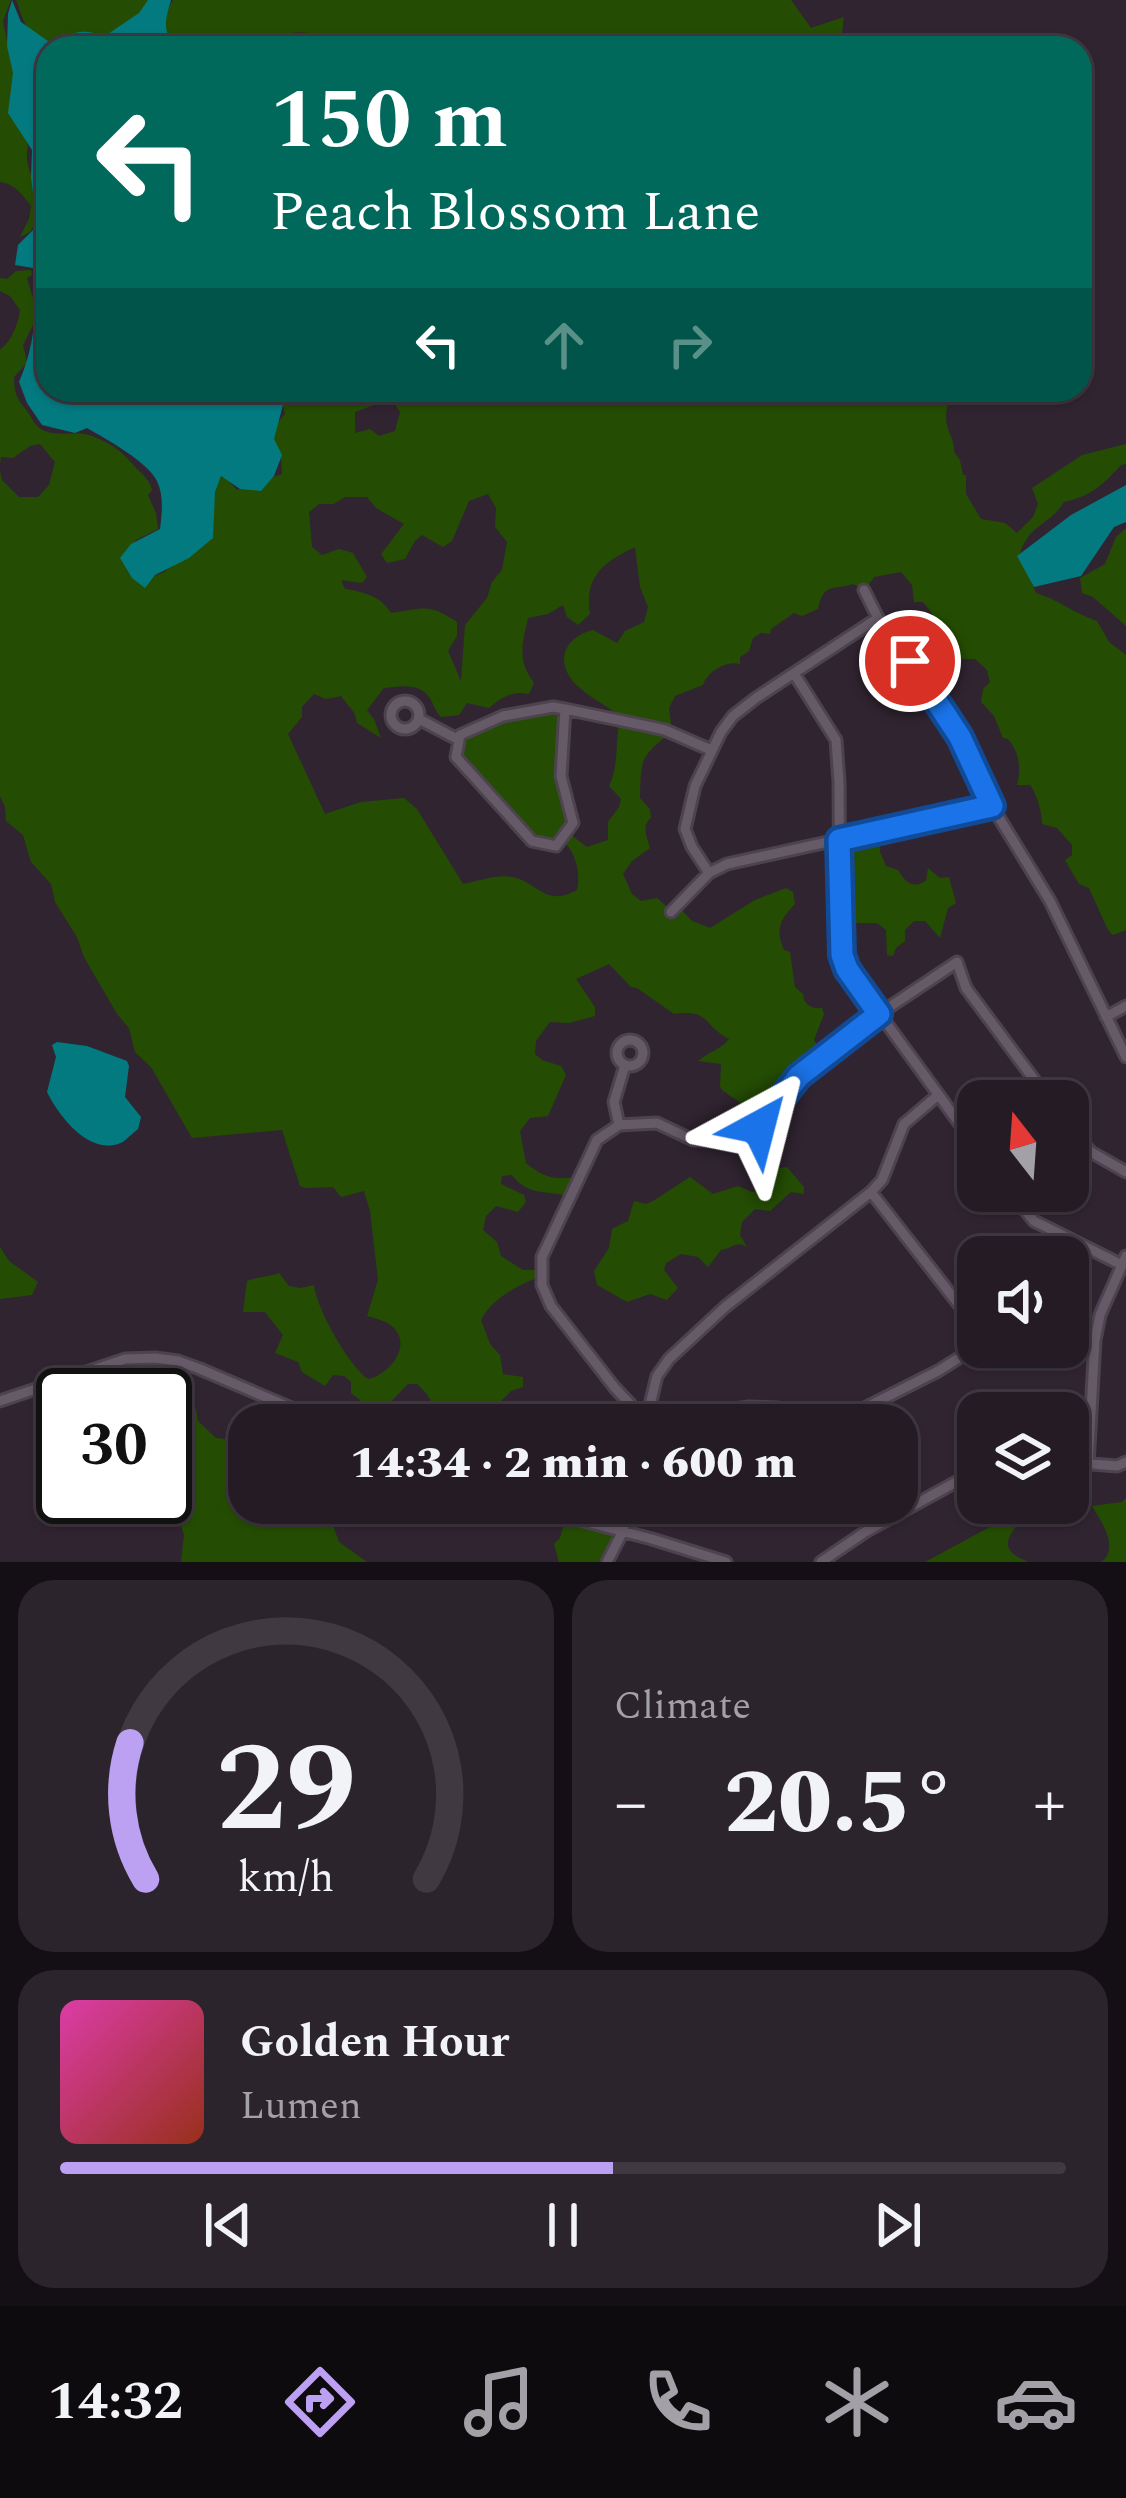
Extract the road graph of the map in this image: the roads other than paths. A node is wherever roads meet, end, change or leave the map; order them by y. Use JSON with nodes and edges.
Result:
{"nodes":[{"id":1,"x":864,"y":590,"type":"dead end"},
{"id":2,"x":878,"y":618,"type":"junction"},
{"id":3,"x":795,"y":675,"type":"junction"},
{"id":4,"x":565,"y":710,"type":"junction"},
{"id":5,"x":419,"y":719,"type":"dead end"},
{"id":6,"x":459,"y":740,"type":"junction"},
{"id":7,"x":711,"y":750,"type":"junction"},
{"id":8,"x":992,"y":806,"type":"junction"},
{"id":9,"x":839,"y":840,"type":"junction"},
{"id":10,"x":709,"y":873,"type":"junction"},
{"id":11,"x":671,"y":912,"type":"dead end"},
{"id":12,"x":1126,"y":1006,"type":"edge"},
{"id":13,"x":879,"y":1014,"type":"junction"},
{"id":14,"x":1106,"y":1017,"type":"junction"},
{"id":15,"x":1126,"y":1057,"type":"edge"},
{"id":16,"x":625,"y":1065,"type":"dead end"},
{"id":17,"x":1034,"y":1080,"type":"edge"},
{"id":18,"x":937,"y":1096,"type":"junction"},
{"id":19,"x":957,"y":1122,"type":"edge"},
{"id":20,"x":619,"y":1126,"type":"junction"},
{"id":21,"x":1089,"y":1150,"type":"edge"},
{"id":22,"x":1126,"y":1172,"type":"edge"},
{"id":23,"x":871,"y":1192,"type":"junction"},
{"id":24,"x":1026,"y":1212,"type":"edge"},
{"id":25,"x":1124,"y":1261,"type":"edge"},
{"id":26,"x":957,"y":1302,"type":"edge"},
{"id":27,"x":1089,"y":1339,"type":"edge"},
{"id":28,"x":1095,"y":1340,"type":"junction"},
{"id":29,"x":957,"y":1359,"type":"edge"},
{"id":30,"x":0,"y":1401,"type":"edge"},
{"id":31,"x":282,"y":1404,"type":"edge"},
{"id":32,"x":630,"y":1404,"type":"edge"},
{"id":33,"x":650,"y":1404,"type":"edge"},
{"id":34,"x":875,"y":1404,"type":"edge"},
{"id":35,"x":1089,"y":1447,"type":"edge"},
{"id":36,"x":1126,"y":1462,"type":"edge"},
{"id":37,"x":1089,"y":1465,"type":"edge"},
{"id":38,"x":957,"y":1482,"type":"edge"},
{"id":39,"x":596,"y":1524,"type":"edge"},
{"id":40,"x":624,"y":1524,"type":"edge"},
{"id":41,"x":623,"y":1531,"type":"junction"},
{"id":42,"x":612,"y":1559,"type":"edge"},
{"id":43,"x":726,"y":1562,"type":"edge"},
{"id":44,"x":821,"y":1562,"type":"edge"}],
"edges":[{"from":1,"to":2,"type":"street"},
{"from":2,"to":3,"type":"street"},
{"from":2,"to":8,"type":"street"},
{"from":3,"to":7,"type":"street"},
{"from":3,"to":9,"type":"street"},
{"from":4,"to":6,"type":"street"},
{"from":4,"to":6,"type":"street"},
{"from":4,"to":7,"type":"street"},
{"from":5,"to":6,"type":"street"},
{"from":7,"to":10,"type":"street"},
{"from":8,"to":9,"type":"street"},
{"from":8,"to":14,"type":"street"},
{"from":9,"to":10,"type":"street"},
{"from":9,"to":13,"type":"street"},
{"from":10,"to":11,"type":"street"},
{"from":12,"to":14,"type":"street"},
{"from":13,"to":17,"type":"street"},
{"from":13,"to":18,"type":"street"},
{"from":13,"to":20,"type":"street"},
{"from":14,"to":15,"type":"street"},
{"from":16,"to":20,"type":"street"},
{"from":18,"to":19,"type":"street"},
{"from":18,"to":23,"type":"street"},
{"from":20,"to":32,"type":"street"},
{"from":21,"to":22,"type":"street"},
{"from":23,"to":26,"type":"street"},
{"from":23,"to":33,"type":"street"},
{"from":24,"to":25,"type":"street"},
{"from":25,"to":28,"type":"street"},
{"from":27,"to":28,"type":"street"},
{"from":28,"to":35,"type":"street"},
{"from":29,"to":34,"type":"street"},
{"from":30,"to":31,"type":"street"},
{"from":36,"to":37,"type":"street"},
{"from":38,"to":44,"type":"street"},
{"from":39,"to":41,"type":"street"},
{"from":40,"to":41,"type":"street"},
{"from":41,"to":42,"type":"street"},
{"from":41,"to":43,"type":"street"}]}
